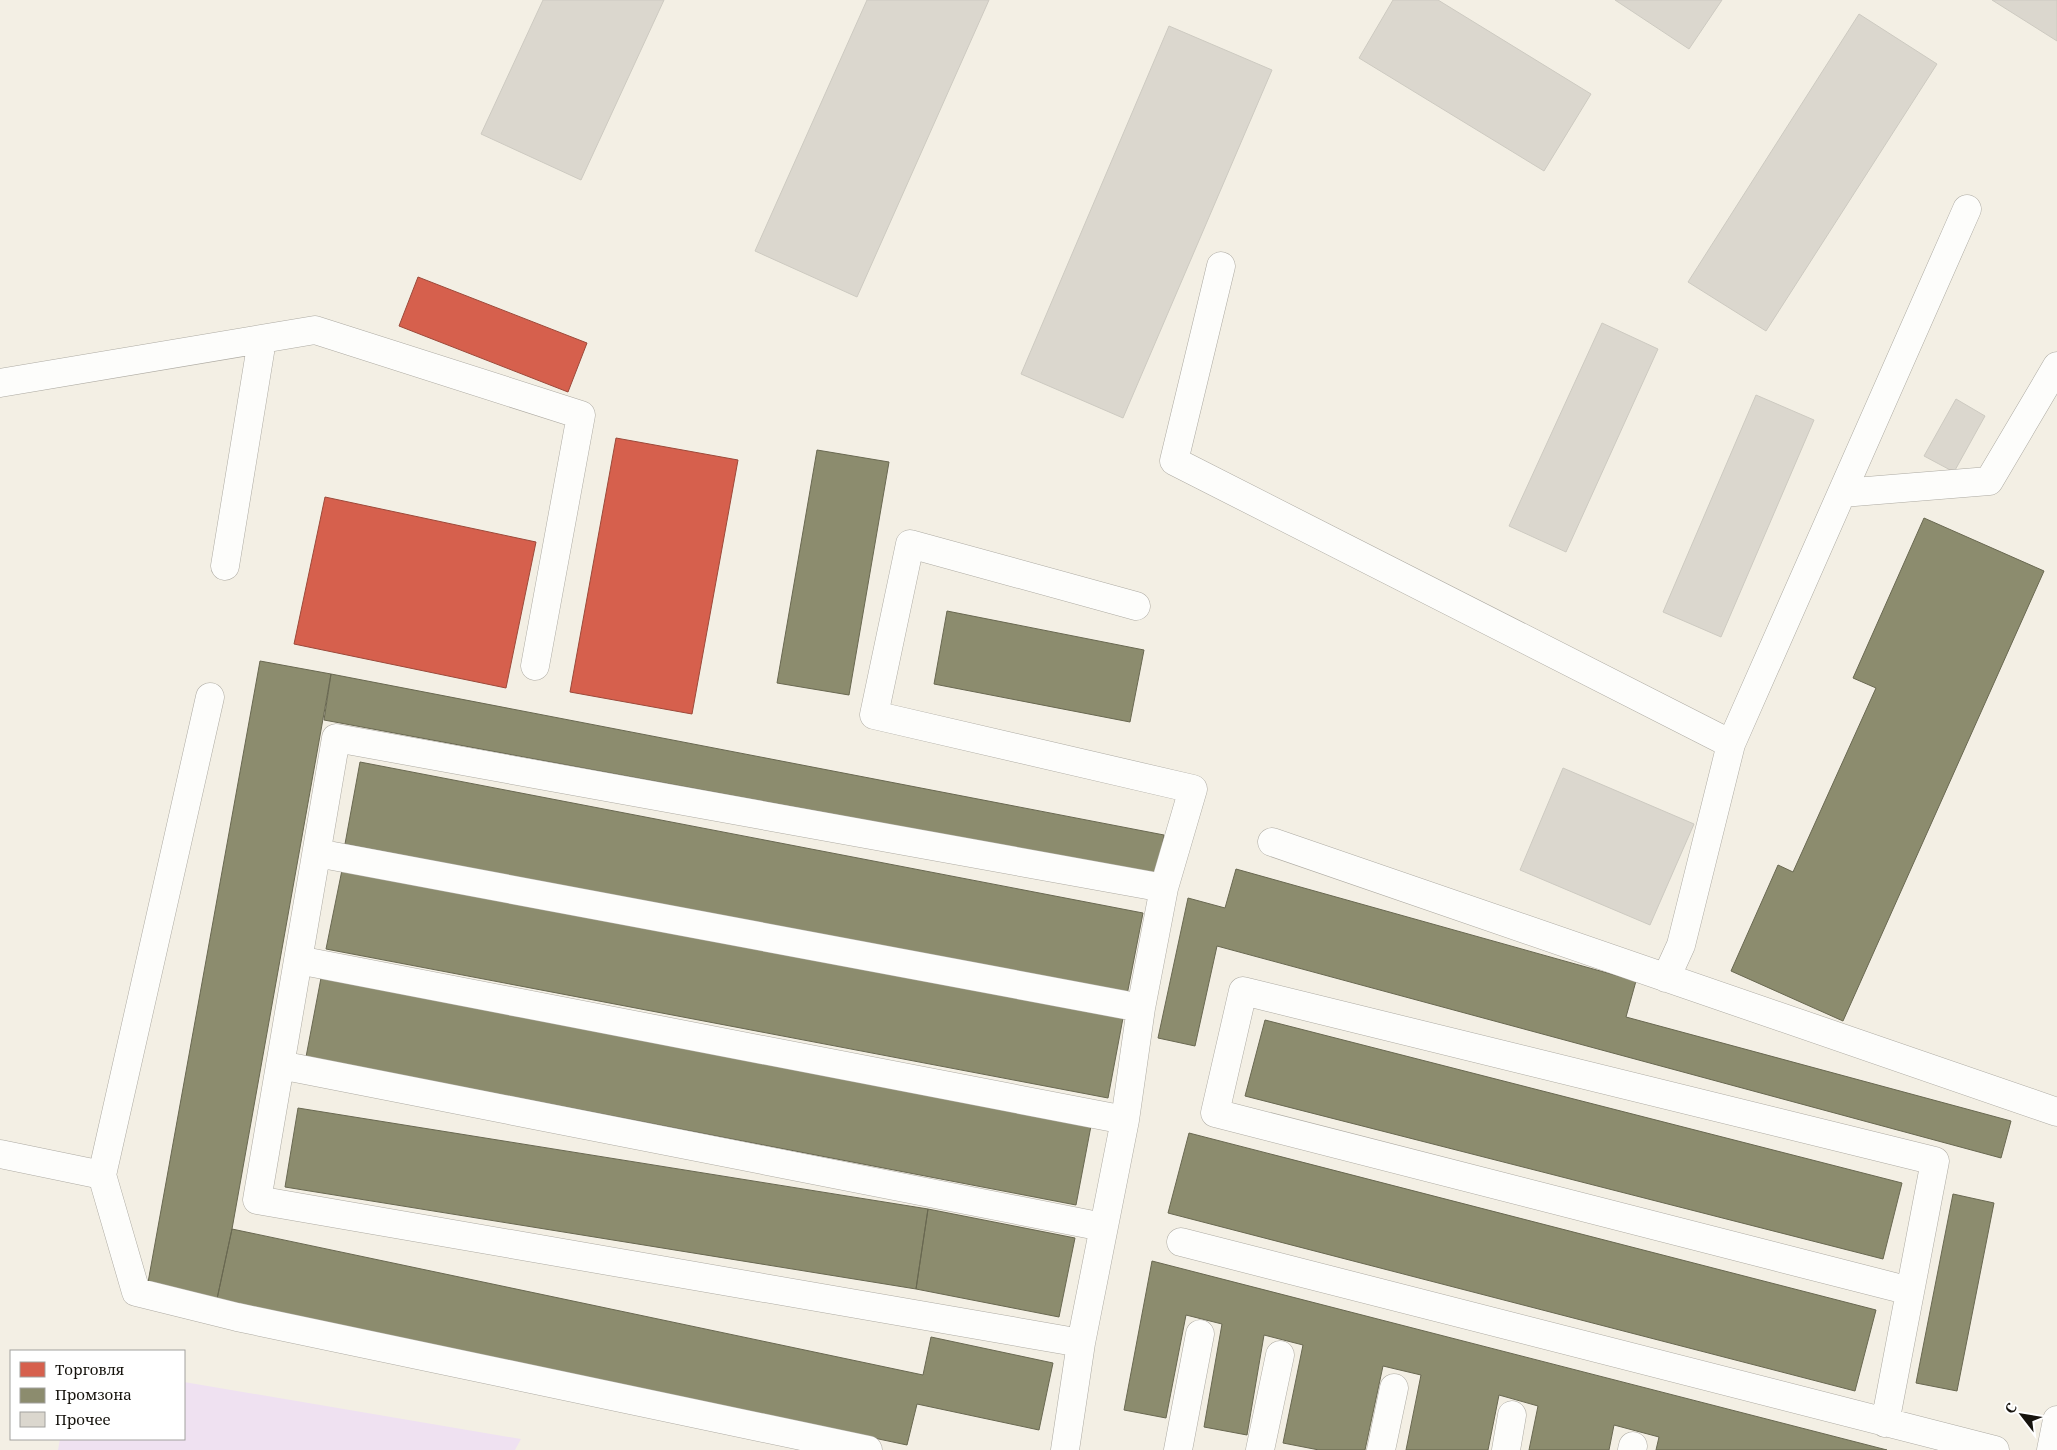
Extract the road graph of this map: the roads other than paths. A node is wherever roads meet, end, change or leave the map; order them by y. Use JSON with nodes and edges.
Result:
{"nodes":[{"id":1,"x":1967,"y":209,"type":"dead end"},
{"id":2,"x":1221,"y":266,"type":"dead end"},
{"id":3,"x":262,"y":340,"type":"junction"},
{"id":4,"x":2057,"y":366,"type":"edge"},
{"id":5,"x":0,"y":383,"type":"edge"},
{"id":6,"x":1842,"y":493,"type":"junction"},
{"id":7,"x":225,"y":566,"type":"dead end"},
{"id":8,"x":1136,"y":606,"type":"dead end"},
{"id":9,"x":535,"y":666,"type":"dead end"},
{"id":10,"x":210,"y":697,"type":"dead end"},
{"id":11,"x":1731,"y":744,"type":"junction"},
{"id":12,"x":1272,"y":842,"type":"dead end"},
{"id":13,"x":317,"y":853,"type":"junction"},
{"id":14,"x":1164,"y":888,"type":"junction"},
{"id":15,"x":298,"y":960,"type":"junction"},
{"id":16,"x":1666,"y":978,"type":"junction"},
{"id":17,"x":1141,"y":1008,"type":"junction"},
{"id":18,"x":280,"y":1065,"type":"junction"},
{"id":19,"x":2057,"y":1112,"type":"edge"},
{"id":20,"x":1125,"y":1120,"type":"junction"},
{"id":21,"x":0,"y":1154,"type":"edge"},
{"id":22,"x":102,"y":1175,"type":"junction"},
{"id":23,"x":1103,"y":1227,"type":"junction"},
{"id":24,"x":1181,"y":1242,"type":"dead end"},
{"id":25,"x":1910,"y":1292,"type":"junction"},
{"id":26,"x":1200,"y":1334,"type":"dead end"},
{"id":27,"x":1082,"y":1344,"type":"junction"},
{"id":28,"x":1280,"y":1355,"type":"dead end"},
{"id":29,"x":1394,"y":1388,"type":"dead end"},
{"id":30,"x":1512,"y":1416,"type":"dead end"},
{"id":31,"x":2057,"y":1420,"type":"edge"},
{"id":32,"x":1885,"y":1423,"type":"junction"},
{"id":33,"x":868,"y":1450,"type":"edge"},
{"id":34,"x":1065,"y":1450,"type":"edge"},
{"id":35,"x":1178,"y":1450,"type":"edge"},
{"id":36,"x":1260,"y":1450,"type":"edge"},
{"id":37,"x":1381,"y":1450,"type":"edge"},
{"id":38,"x":1506,"y":1450,"type":"edge"},
{"id":39,"x":1995,"y":1450,"type":"edge"},
{"id":40,"x":2051,"y":1450,"type":"edge"}],
"edges":[{"from":1,"to":6,"type":"street"},
{"from":2,"to":11,"type":"street"},
{"from":3,"to":5,"type":"street"},
{"from":3,"to":7,"type":"street"},
{"from":3,"to":9,"type":"street"},
{"from":4,"to":6,"type":"street"},
{"from":6,"to":11,"type":"street"},
{"from":8,"to":14,"type":"street"},
{"from":10,"to":22,"type":"street"},
{"from":11,"to":16,"type":"street"},
{"from":12,"to":16,"type":"street"},
{"from":13,"to":14,"type":"street"},
{"from":13,"to":15,"type":"street"},
{"from":13,"to":17,"type":"street"},
{"from":14,"to":17,"type":"street"},
{"from":15,"to":18,"type":"street"},
{"from":15,"to":20,"type":"street"},
{"from":16,"to":19,"type":"street"},
{"from":17,"to":20,"type":"street"},
{"from":18,"to":23,"type":"street"},
{"from":18,"to":27,"type":"street"},
{"from":20,"to":23,"type":"street"},
{"from":21,"to":22,"type":"street"},
{"from":22,"to":33,"type":"street"},
{"from":23,"to":27,"type":"street"},
{"from":24,"to":32,"type":"street"},
{"from":25,"to":25,"type":"street"},
{"from":25,"to":32,"type":"street"},
{"from":26,"to":35,"type":"street"},
{"from":27,"to":34,"type":"street"},
{"from":28,"to":36,"type":"street"},
{"from":29,"to":37,"type":"street"},
{"from":30,"to":38,"type":"street"},
{"from":31,"to":40,"type":"street"},
{"from":32,"to":39,"type":"street"}]}
